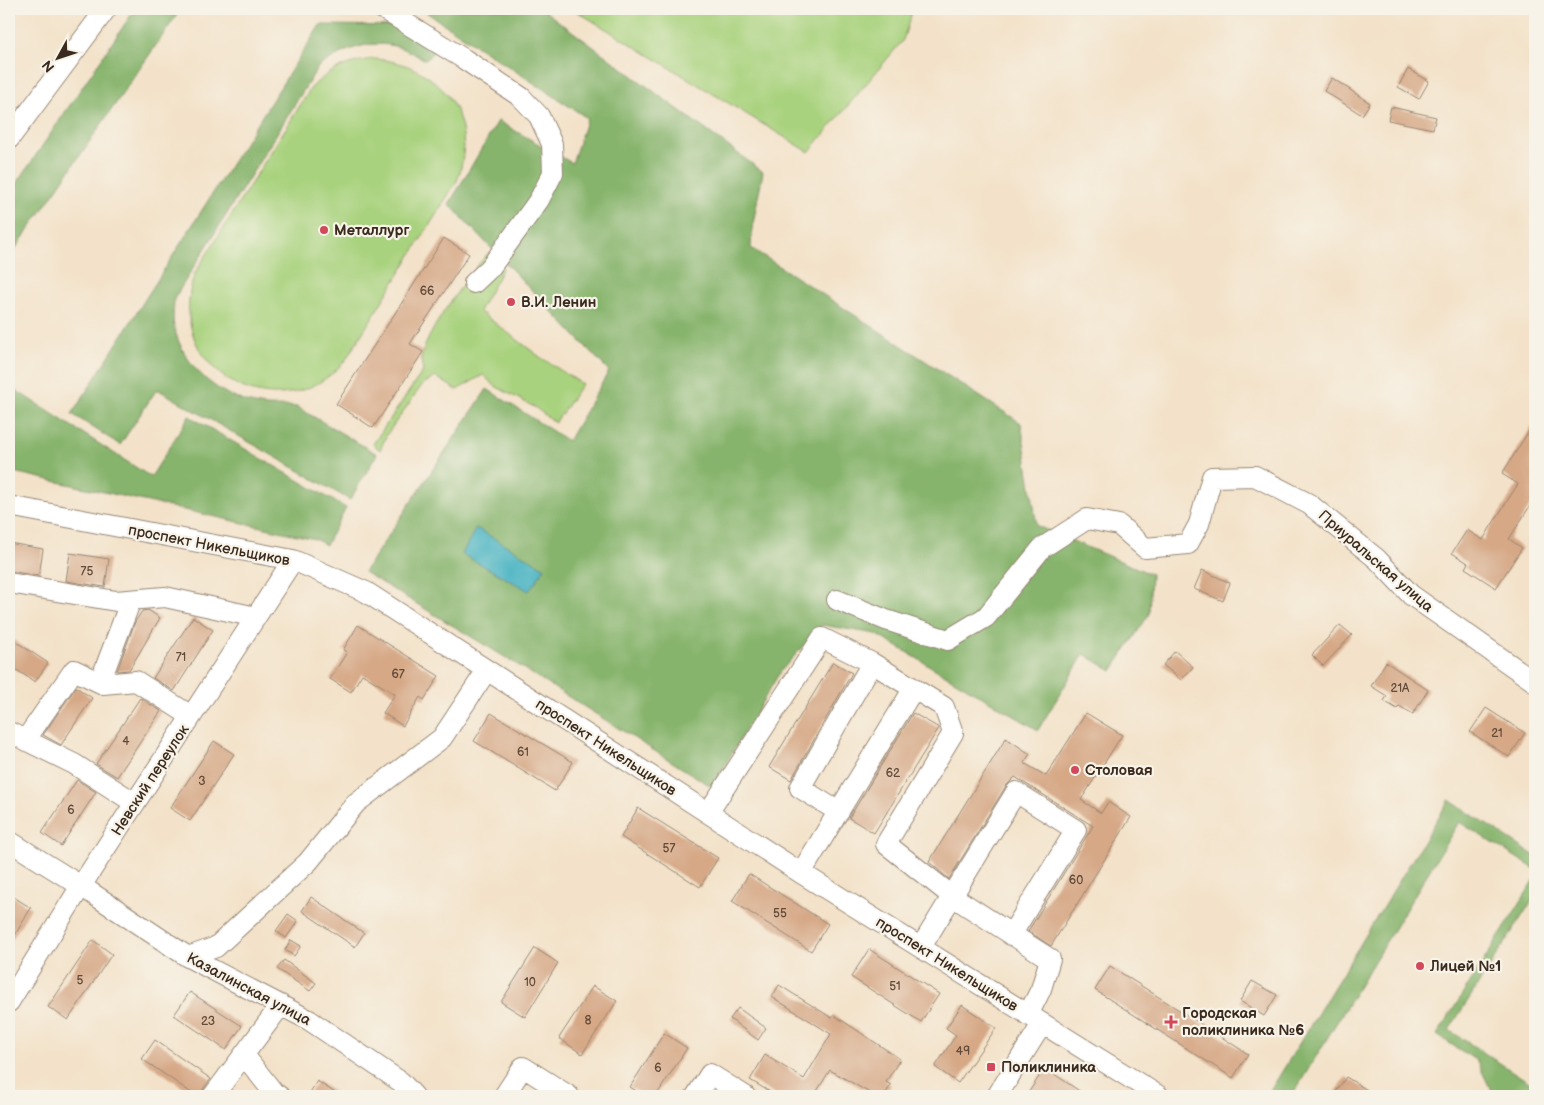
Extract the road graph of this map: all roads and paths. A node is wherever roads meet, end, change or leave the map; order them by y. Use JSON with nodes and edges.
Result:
{"nodes":[{"id":1,"x":106,"y":9,"type":"edge"},
{"id":2,"x":384,"y":9,"type":"edge"},
{"id":3,"x":9,"y":139,"type":"edge"},
{"id":4,"x":474,"y":283,"type":"dead end"},
{"id":5,"x":9,"y":506,"type":"edge"},
{"id":6,"x":293,"y":560,"type":"junction"},
{"id":7,"x":9,"y":583,"type":"edge"},
{"id":8,"x":131,"y":600,"type":"junction"},
{"id":9,"x":837,"y":600,"type":"dead end"},
{"id":10,"x":256,"y":617,"type":"junction"},
{"id":11,"x":872,"y":663,"type":"junction"},
{"id":12,"x":487,"y":670,"type":"junction"},
{"id":13,"x":100,"y":682,"type":"junction"},
{"id":14,"x":1535,"y":682,"type":"edge"},
{"id":15,"x":914,"y":688,"type":"junction"},
{"id":16,"x":191,"y":716,"type":"junction"},
{"id":17,"x":17,"y":736,"type":"edge"},
{"id":18,"x":135,"y":802,"type":"junction"},
{"id":19,"x":839,"y":812,"type":"junction"},
{"id":20,"x":708,"y":813,"type":"junction"},
{"id":21,"x":9,"y":841,"type":"edge"},
{"id":22,"x":801,"y":873,"type":"junction"},
{"id":23,"x":81,"y":886,"type":"junction"},
{"id":24,"x":952,"y":896,"type":"junction"},
{"id":25,"x":1011,"y":935,"type":"junction"},
{"id":26,"x":921,"y":947,"type":"junction"},
{"id":27,"x":188,"y":957,"type":"junction"},
{"id":28,"x":9,"y":1002,"type":"edge"},
{"id":29,"x":281,"y":1005,"type":"junction"},
{"id":30,"x":1035,"y":1019,"type":"junction"},
{"id":31,"x":244,"y":1055,"type":"junction"},
{"id":32,"x":402,"y":1092,"type":"edge"},
{"id":33,"x":213,"y":1096,"type":"edge"},
{"id":34,"x":279,"y":1096,"type":"edge"},
{"id":35,"x":504,"y":1096,"type":"edge"},
{"id":36,"x":569,"y":1096,"type":"edge"},
{"id":37,"x":696,"y":1096,"type":"edge"},
{"id":38,"x":745,"y":1096,"type":"edge"},
{"id":39,"x":997,"y":1096,"type":"edge"},
{"id":40,"x":1159,"y":1096,"type":"edge"}],
"edges":[{"from":1,"to":3,"type":"street"},
{"from":2,"to":4,"type":"street"},
{"from":5,"to":6,"type":"street","name":"проспект Никельщиков"},
{"from":6,"to":10,"type":"street","name":"Невский переулок"},
{"from":6,"to":12,"type":"street","name":"проспект Никельщиков"},
{"from":7,"to":8,"type":"street"},
{"from":8,"to":10,"type":"street"},
{"from":8,"to":13,"type":"street"},
{"from":9,"to":14,"type":"street","name":"Приуральская улица"},
{"from":10,"to":16,"type":"street","name":"Невский переулок"},
{"from":11,"to":15,"type":"street"},
{"from":11,"to":19,"type":"street"},
{"from":11,"to":20,"type":"street"},
{"from":12,"to":20,"type":"street","name":"проспект Никельщиков"},
{"from":12,"to":27,"type":"street"},
{"from":13,"to":16,"type":"street"},
{"from":13,"to":17,"type":"street"},
{"from":15,"to":19,"type":"street"},
{"from":15,"to":24,"type":"street"},
{"from":16,"to":18,"type":"street","name":"Невский переулок"},
{"from":17,"to":18,"type":"street"},
{"from":18,"to":23,"type":"street","name":"Невский переулок"},
{"from":19,"to":22,"type":"street"},
{"from":20,"to":22,"type":"street","name":"проспект Никельщиков"},
{"from":21,"to":23,"type":"street","name":"Казалинская улица"},
{"from":22,"to":26,"type":"street","name":"проспект Никельщиков"},
{"from":23,"to":27,"type":"street","name":"Казалинская улица"},
{"from":23,"to":28,"type":"street","name":"Невский переулок"},
{"from":24,"to":25,"type":"street"},
{"from":24,"to":25,"type":"street"},
{"from":24,"to":26,"type":"street"},
{"from":25,"to":30,"type":"street"},
{"from":26,"to":30,"type":"street","name":"проспект Никельщиков"},
{"from":27,"to":29,"type":"street","name":"Казалинская улица"},
{"from":29,"to":31,"type":"street"},
{"from":29,"to":32,"type":"street","name":"Казалинская улица"},
{"from":30,"to":39,"type":"street"},
{"from":30,"to":40,"type":"street","name":"проспект Никельщиков"},
{"from":31,"to":33,"type":"street"},
{"from":31,"to":34,"type":"street"},
{"from":35,"to":36,"type":"street"},
{"from":37,"to":38,"type":"street"}]}
